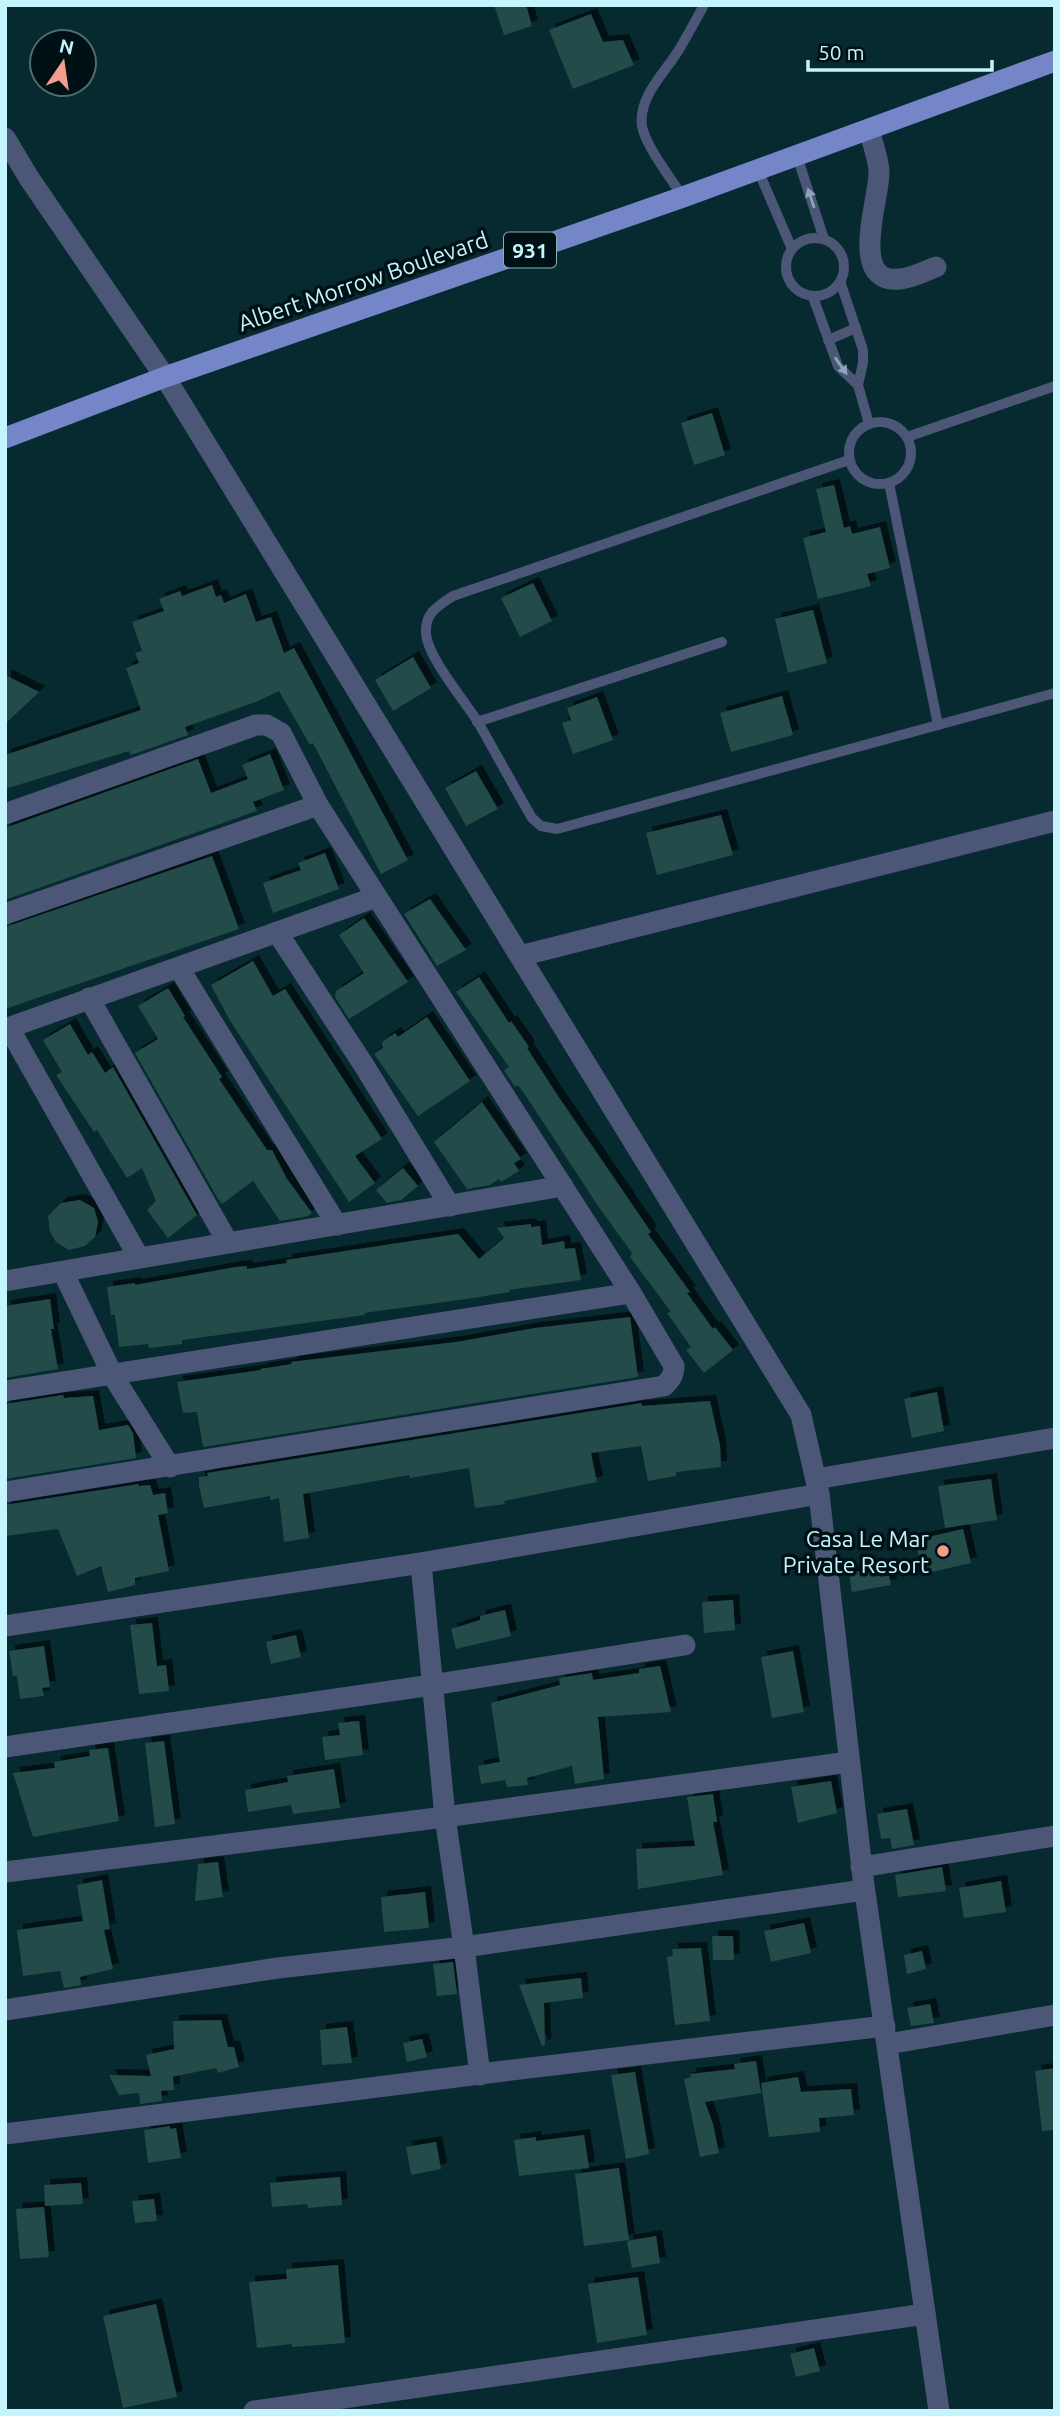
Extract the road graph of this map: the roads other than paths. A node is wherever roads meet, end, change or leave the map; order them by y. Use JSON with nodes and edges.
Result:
{"nodes":[{"id":1,"x":704,"y":5,"type":"edge"},
{"id":2,"x":1055,"y":61,"type":"edge"},
{"id":3,"x":869,"y":131,"type":"junction"},
{"id":4,"x":5,"y":138,"type":"edge"},
{"id":5,"x":797,"y":156,"type":"junction"},
{"id":6,"x":758,"y":170,"type":"junction"},
{"id":7,"x":683,"y":197,"type":"junction"},
{"id":8,"x":824,"y":239,"type":"junction"},
{"id":9,"x":792,"y":250,"type":"junction"},
{"id":10,"x":936,"y":267,"type":"dead end"},
{"id":11,"x":841,"y":284,"type":"junction"},
{"id":12,"x":813,"y":297,"type":"junction"},
{"id":13,"x":856,"y":328,"type":"junction"},
{"id":14,"x":828,"y":340,"type":"junction"},
{"id":15,"x":165,"y":377,"type":"junction"},
{"id":16,"x":858,"y":385,"type":"junction"},
{"id":17,"x":1055,"y":386,"type":"edge"},
{"id":18,"x":869,"y":424,"type":"junction"},
{"id":19,"x":907,"y":437,"type":"junction"},
{"id":20,"x":5,"y":438,"type":"edge"},
{"id":21,"x":849,"y":460,"type":"junction"},
{"id":22,"x":888,"y":483,"type":"junction"},
{"id":23,"x":722,"y":642,"type":"dead end"},
{"id":24,"x":1055,"y":692,"type":"edge"},
{"id":25,"x":477,"y":722,"type":"junction"},
{"id":26,"x":938,"y":725,"type":"junction"},
{"id":27,"x":318,"y":805,"type":"junction"},
{"id":28,"x":5,"y":814,"type":"edge"},
{"id":29,"x":1055,"y":821,"type":"edge"},
{"id":30,"x":376,"y":897,"type":"junction"},
{"id":31,"x":5,"y":914,"type":"edge"},
{"id":32,"x":277,"y":932,"type":"junction"},
{"id":33,"x":520,"y":956,"type":"junction"},
{"id":34,"x":179,"y":968,"type":"junction"},
{"id":35,"x":89,"y":998,"type":"junction"},
{"id":36,"x":7,"y":1028,"type":"edge"},
{"id":37,"x":563,"y":1186,"type":"junction"},
{"id":38,"x":450,"y":1206,"type":"junction"},
{"id":39,"x":337,"y":1226,"type":"junction"},
{"id":40,"x":227,"y":1241,"type":"junction"},
{"id":41,"x":138,"y":1256,"type":"junction"},
{"id":42,"x":63,"y":1272,"type":"junction"},
{"id":43,"x":5,"y":1280,"type":"edge"},
{"id":44,"x":631,"y":1293,"type":"junction"},
{"id":45,"x":114,"y":1376,"type":"junction"},
{"id":46,"x":5,"y":1391,"type":"edge"},
{"id":47,"x":1055,"y":1438,"type":"edge"},
{"id":48,"x":170,"y":1467,"type":"junction"},
{"id":49,"x":817,"y":1487,"type":"junction"},
{"id":50,"x":5,"y":1492,"type":"edge"},
{"id":51,"x":421,"y":1563,"type":"junction"},
{"id":52,"x":5,"y":1626,"type":"edge"},
{"id":53,"x":685,"y":1645,"type":"dead end"},
{"id":54,"x":432,"y":1685,"type":"junction"},
{"id":55,"x":5,"y":1747,"type":"edge"},
{"id":56,"x":849,"y":1762,"type":"junction"},
{"id":57,"x":445,"y":1817,"type":"junction"},
{"id":58,"x":1055,"y":1836,"type":"edge"},
{"id":59,"x":861,"y":1867,"type":"junction"},
{"id":60,"x":5,"y":1872,"type":"edge"},
{"id":61,"x":864,"y":1890,"type":"junction"},
{"id":62,"x":464,"y":1947,"type":"junction"},
{"id":63,"x":5,"y":2010,"type":"edge"},
{"id":64,"x":1055,"y":2015,"type":"edge"},
{"id":65,"x":887,"y":2035,"type":"junction"},
{"id":66,"x":480,"y":2075,"type":"junction"},
{"id":67,"x":5,"y":2134,"type":"edge"},
{"id":68,"x":925,"y":2314,"type":"junction"},
{"id":69,"x":254,"y":2411,"type":"edge"},
{"id":70,"x":939,"y":2411,"type":"edge"}],
"edges":[{"from":1,"to":7,"type":"lane"},
{"from":2,"to":3,"type":"main road","name":"Albert Morrow Boulevard","number":"931"},
{"from":3,"to":5,"type":"main road","name":"Albert Morrow Boulevard","number":"931"},
{"from":3,"to":10,"type":"street"},
{"from":4,"to":15,"type":"street"},
{"from":5,"to":6,"type":"main road","name":"Albert Morrow Boulevard","number":"931"},
{"from":8,"to":5,"type":"lane","one_way":true},
{"from":6,"to":7,"type":"main road","name":"Albert Morrow Boulevard","number":"931"},
{"from":6,"to":9,"type":"lane"},
{"from":7,"to":15,"type":"main road","name":"Albert Morrow Boulevard","number":"931"},
{"from":8,"to":9,"type":"lane"},
{"from":8,"to":11,"type":"lane"},
{"from":9,"to":12,"type":"lane"},
{"from":11,"to":12,"type":"lane"},
{"from":11,"to":13,"type":"lane"},
{"from":12,"to":14,"type":"lane"},
{"from":13,"to":14,"type":"lane"},
{"from":13,"to":16,"type":"lane"},
{"from":14,"to":16,"type":"lane","one_way":true},
{"from":15,"to":20,"type":"main road","name":"Albert Morrow Boulevard","number":"931"},
{"from":15,"to":33,"type":"street"},
{"from":16,"to":18,"type":"lane"},
{"from":17,"to":19,"type":"lane"},
{"from":18,"to":19,"type":"lane"},
{"from":18,"to":21,"type":"lane"},
{"from":19,"to":22,"type":"lane"},
{"from":21,"to":22,"type":"lane"},
{"from":21,"to":25,"type":"lane"},
{"from":22,"to":26,"type":"lane"},
{"from":23,"to":25,"type":"lane"},
{"from":24,"to":26,"type":"lane"},
{"from":25,"to":26,"type":"lane"},
{"from":27,"to":28,"type":"street"},
{"from":27,"to":30,"type":"street"},
{"from":27,"to":31,"type":"street"},
{"from":29,"to":33,"type":"street"},
{"from":30,"to":32,"type":"street"},
{"from":30,"to":37,"type":"street"},
{"from":32,"to":34,"type":"street"},
{"from":32,"to":38,"type":"street"},
{"from":33,"to":49,"type":"street"},
{"from":34,"to":35,"type":"street"},
{"from":34,"to":39,"type":"street"},
{"from":35,"to":36,"type":"street"},
{"from":35,"to":40,"type":"street"},
{"from":36,"to":41,"type":"street"},
{"from":37,"to":38,"type":"street"},
{"from":37,"to":44,"type":"street"},
{"from":38,"to":39,"type":"street"},
{"from":39,"to":40,"type":"street"},
{"from":40,"to":41,"type":"street"},
{"from":41,"to":42,"type":"street"},
{"from":42,"to":43,"type":"street"},
{"from":42,"to":45,"type":"street"},
{"from":44,"to":45,"type":"street"},
{"from":44,"to":48,"type":"street"},
{"from":45,"to":46,"type":"street"},
{"from":45,"to":48,"type":"street"},
{"from":47,"to":49,"type":"street"},
{"from":48,"to":50,"type":"street"},
{"from":49,"to":51,"type":"street"},
{"from":49,"to":56,"type":"street"},
{"from":51,"to":52,"type":"street"},
{"from":51,"to":54,"type":"street"},
{"from":53,"to":54,"type":"street"},
{"from":54,"to":55,"type":"street"},
{"from":54,"to":57,"type":"street"},
{"from":56,"to":57,"type":"street"},
{"from":56,"to":59,"type":"street"},
{"from":57,"to":60,"type":"street"},
{"from":57,"to":62,"type":"street"},
{"from":58,"to":59,"type":"street"},
{"from":59,"to":61,"type":"street"},
{"from":61,"to":62,"type":"street"},
{"from":61,"to":65,"type":"street"},
{"from":62,"to":63,"type":"street"},
{"from":62,"to":66,"type":"street"},
{"from":64,"to":65,"type":"street"},
{"from":65,"to":66,"type":"street"},
{"from":65,"to":68,"type":"street"},
{"from":66,"to":67,"type":"street"},
{"from":68,"to":69,"type":"street"},
{"from":68,"to":70,"type":"street"}]}
